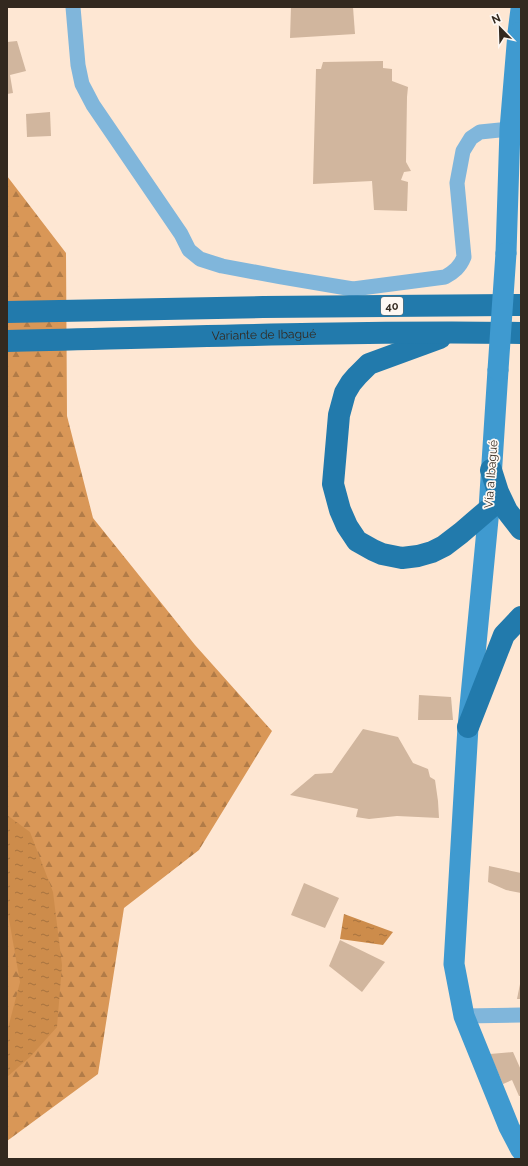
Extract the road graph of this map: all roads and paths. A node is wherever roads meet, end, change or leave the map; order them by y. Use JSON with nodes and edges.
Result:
{"nodes":[{"id":1,"x":73,"y":7,"type":"edge"},
{"id":2,"x":521,"y":9,"type":"edge"},
{"id":3,"x":520,"y":39,"type":"edge"},
{"id":4,"x":510,"y":129,"type":"junction"},
{"id":5,"x":521,"y":172,"type":"edge"},
{"id":6,"x":508,"y":221,"type":"junction"},
{"id":7,"x":521,"y":305,"type":"edge"},
{"id":8,"x":7,"y":312,"type":"edge"},
{"id":9,"x":454,"y":332,"type":"junction"},
{"id":10,"x":521,"y":333,"type":"edge"},
{"id":11,"x":7,"y":341,"type":"edge"},
{"id":12,"x":491,"y":470,"type":"junction"},
{"id":13,"x":489,"y":508,"type":"junction"},
{"id":14,"x":521,"y":529,"type":"edge"},
{"id":15,"x":521,"y":617,"type":"edge"},
{"id":16,"x":468,"y":727,"type":"junction"},
{"id":17,"x":521,"y":1015,"type":"edge"},
{"id":18,"x":464,"y":1016,"type":"junction"},
{"id":19,"x":521,"y":1150,"type":"edge"}],
"edges":[{"from":1,"to":4,"type":"street"},
{"from":2,"to":3,"type":"main road","name":"Vía a Ibagué"},
{"from":3,"to":4,"type":"main road","name":"Vía a Ibagué"},
{"from":4,"to":6,"type":"main road","name":"Vía a Ibagué"},
{"from":5,"to":6,"type":"main road","name":"Vía a Ibagué"},
{"from":6,"to":12,"type":"main road","name":"Vía a Ibagué","bridge":true},
{"from":7,"to":8,"type":"highway","number":"40"},
{"from":9,"to":10,"type":"highway","name":"Variante de Ibagué"},
{"from":9,"to":11,"type":"highway","name":"Variante de Ibagué"},
{"from":9,"to":13,"type":"highway"},
{"from":12,"to":13,"type":"main road","name":"Vía a Ibagué"},
{"from":12,"to":14,"type":"highway"},
{"from":13,"to":16,"type":"main road","name":"Vía a Ibagué"},
{"from":15,"to":16,"type":"highway"},
{"from":16,"to":18,"type":"main road","name":"Vía a Ibagué"},
{"from":17,"to":18,"type":"street"},
{"from":18,"to":19,"type":"main road","name":"Vía a Ibagué"}]}
